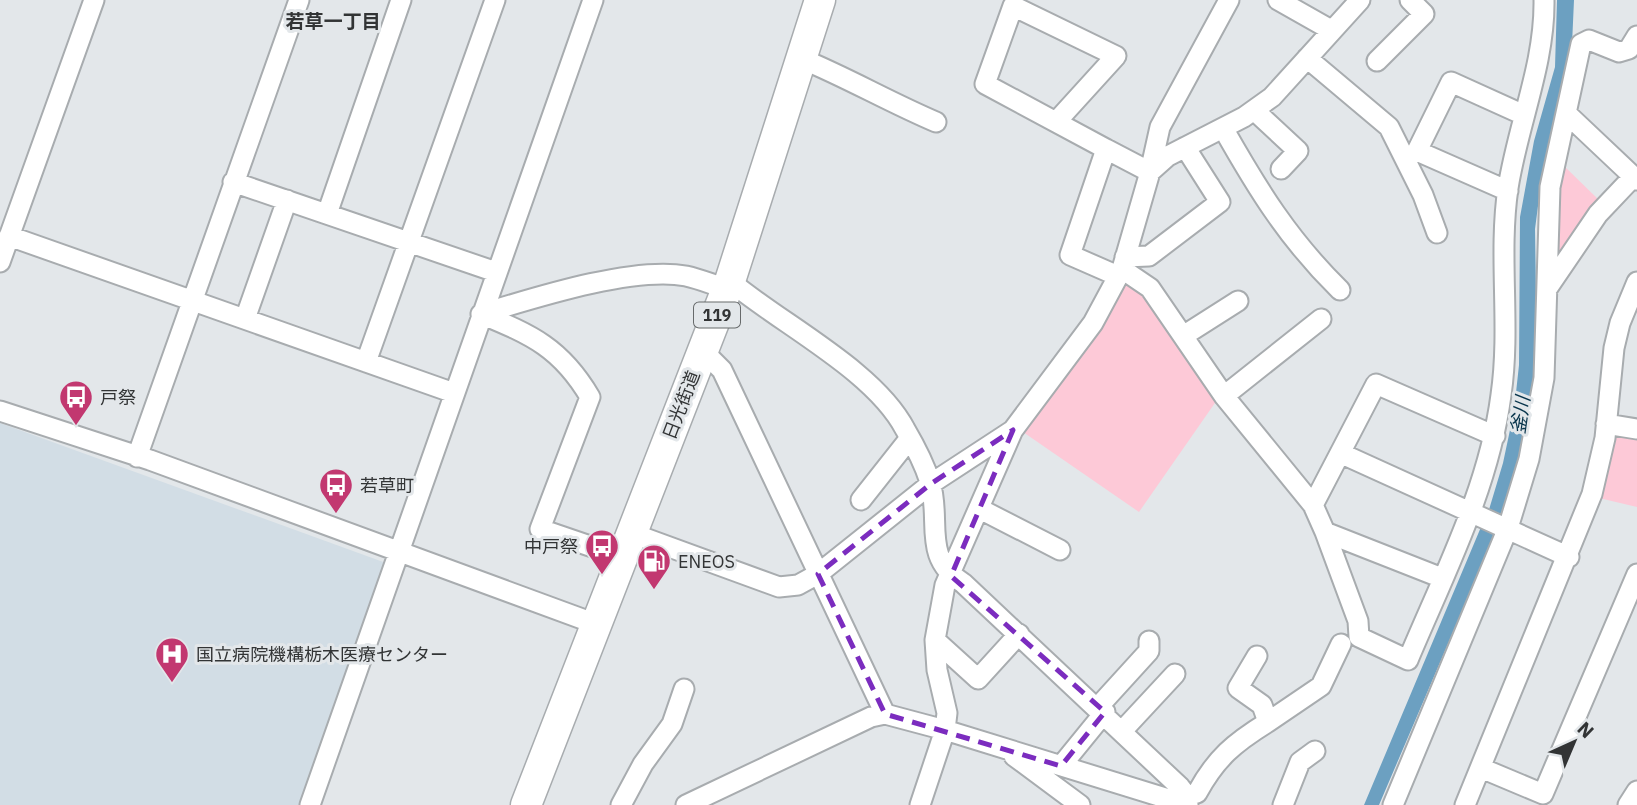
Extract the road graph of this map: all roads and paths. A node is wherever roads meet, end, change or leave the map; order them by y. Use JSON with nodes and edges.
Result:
{"nodes":[{"id":1,"x":94,"y":0,"type":"edge"},
{"id":2,"x":299,"y":0,"type":"edge"},
{"id":3,"x":401,"y":0,"type":"edge"},
{"id":4,"x":495,"y":0,"type":"edge"},
{"id":5,"x":593,"y":0,"type":"edge"},
{"id":6,"x":820,"y":0,"type":"edge"},
{"id":7,"x":1229,"y":0,"type":"edge"},
{"id":8,"x":1278,"y":0,"type":"edge"},
{"id":9,"x":1360,"y":0,"type":"edge"},
{"id":10,"x":1410,"y":0,"type":"edge"},
{"id":11,"x":1544,"y":0,"type":"edge"},
{"id":12,"x":1331,"y":30,"type":"junction"},
{"id":13,"x":1637,"y":36,"type":"edge"},
{"id":14,"x":1307,"y":58,"type":"junction"},
{"id":15,"x":802,"y":59,"type":"junction"},
{"id":16,"x":1377,"y":61,"type":"dead end"},
{"id":17,"x":1255,"y":111,"type":"junction"},
{"id":18,"x":1566,"y":113,"type":"junction"},
{"id":19,"x":1524,"y":115,"type":"junction"},
{"id":20,"x":936,"y":122,"type":"dead end"},
{"id":21,"x":1056,"y":122,"type":"junction"},
{"id":22,"x":1223,"y":128,"type":"junction"},
{"id":23,"x":1185,"y":147,"type":"junction"},
{"id":24,"x":1106,"y":149,"type":"junction"},
{"id":25,"x":1281,"y":169,"type":"dead end"},
{"id":26,"x":1150,"y":172,"type":"junction"},
{"id":27,"x":1635,"y":178,"type":"edge"},
{"id":28,"x":233,"y":182,"type":"junction"},
{"id":29,"x":1508,"y":191,"type":"junction"},
{"id":30,"x":287,"y":200,"type":"junction"},
{"id":31,"x":327,"y":214,"type":"junction"},
{"id":32,"x":1437,"y":233,"type":"dead end"},
{"id":33,"x":9,"y":236,"type":"junction"},
{"id":34,"x":410,"y":243,"type":"junction"},
{"id":35,"x":0,"y":262,"type":"edge"},
{"id":36,"x":1121,"y":267,"type":"junction"},
{"id":37,"x":496,"y":272,"type":"junction"},
{"id":38,"x":1637,"y":282,"type":"edge"},
{"id":39,"x":729,"y":285,"type":"junction"},
{"id":40,"x":1547,"y":289,"type":"junction"},
{"id":41,"x":1340,"y":290,"type":"dead end"},
{"id":42,"x":191,"y":300,"type":"junction"},
{"id":43,"x":1238,"y":301,"type":"dead end"},
{"id":44,"x":481,"y":314,"type":"junction"},
{"id":45,"x":245,"y":319,"type":"junction"},
{"id":46,"x":1321,"y":319,"type":"dead end"},
{"id":47,"x":1183,"y":336,"type":"junction"},
{"id":48,"x":703,"y":351,"type":"junction"},
{"id":49,"x":366,"y":362,"type":"junction"},
{"id":50,"x":454,"y":393,"type":"junction"},
{"id":51,"x":1224,"y":396,"type":"junction"},
{"id":52,"x":0,"y":411,"type":"edge"},
{"id":53,"x":1606,"y":424,"type":"junction"},
{"id":54,"x":1637,"y":429,"type":"edge"},
{"id":55,"x":1013,"y":430,"type":"junction"},
{"id":56,"x":1495,"y":436,"type":"junction"},
{"id":57,"x":911,"y":438,"type":"junction"},
{"id":58,"x":1340,"y":453,"type":"junction"},
{"id":59,"x":137,"y":457,"type":"junction"},
{"id":60,"x":931,"y":484,"type":"junction"},
{"id":61,"x":861,"y":500,"type":"dead end"},
{"id":62,"x":1313,"y":505,"type":"junction"},
{"id":63,"x":980,"y":509,"type":"junction"},
{"id":64,"x":1473,"y":512,"type":"junction"},
{"id":65,"x":1506,"y":527,"type":"junction"},
{"id":66,"x":1325,"y":532,"type":"junction"},
{"id":67,"x":627,"y":545,"type":"junction"},
{"id":68,"x":1060,"y":550,"type":"dead end"},
{"id":69,"x":399,"y":551,"type":"junction"},
{"id":70,"x":1569,"y":557,"type":"junction"},
{"id":71,"x":818,"y":574,"type":"junction"},
{"id":72,"x":1637,"y":574,"type":"edge"},
{"id":73,"x":951,"y":576,"type":"junction"},
{"id":74,"x":1442,"y":578,"type":"junction"},
{"id":75,"x":1633,"y":597,"type":"edge"},
{"id":76,"x":596,"y":624,"type":"junction"},
{"id":77,"x":1019,"y":634,"type":"junction"},
{"id":78,"x":935,"y":640,"type":"junction"},
{"id":79,"x":1149,"y":641,"type":"dead end"},
{"id":80,"x":1341,"y":644,"type":"dead end"},
{"id":81,"x":1257,"y":656,"type":"dead end"},
{"id":82,"x":1175,"y":674,"type":"dead end"},
{"id":83,"x":684,"y":689,"type":"dead end"},
{"id":84,"x":1101,"y":710,"type":"junction"},
{"id":85,"x":885,"y":714,"type":"junction"},
{"id":86,"x":1268,"y":722,"type":"junction"},
{"id":87,"x":945,"y":730,"type":"junction"},
{"id":88,"x":1122,"y":731,"type":"junction"},
{"id":89,"x":1002,"y":747,"type":"junction"},
{"id":90,"x":1315,"y":751,"type":"dead end"},
{"id":91,"x":1061,"y":766,"type":"junction"},
{"id":92,"x":1481,"y":768,"type":"junction"},
{"id":93,"x":1637,"y":791,"type":"edge"},
{"id":94,"x":1187,"y":802,"type":"edge"},
{"id":95,"x":925,"y":804,"type":"edge"},
{"id":96,"x":310,"y":805,"type":"edge"},
{"id":97,"x":526,"y":805,"type":"edge"},
{"id":98,"x":621,"y":805,"type":"edge"},
{"id":99,"x":686,"y":805,"type":"edge"},
{"id":100,"x":1080,"y":805,"type":"edge"},
{"id":101,"x":1283,"y":805,"type":"edge"},
{"id":102,"x":1393,"y":805,"type":"edge"},
{"id":103,"x":1465,"y":805,"type":"edge"},
{"id":104,"x":1628,"y":805,"type":"edge"}],
"edges":[{"from":1,"to":33,"type":"street"},
{"from":2,"to":28,"type":"street"},
{"from":3,"to":31,"type":"street"},
{"from":4,"to":34,"type":"street"},
{"from":5,"to":37,"type":"street"},
{"from":6,"to":15,"type":"highway","name":"日光街道","number":"119"},
{"from":7,"to":26,"type":"street"},
{"from":8,"to":12,"type":"street"},
{"from":9,"to":12,"type":"street"},
{"from":10,"to":16,"type":"street"},
{"from":11,"to":19,"type":"street"},
{"from":12,"to":14,"type":"street"},
{"from":13,"to":18,"type":"street"},
{"from":14,"to":17,"type":"street"},
{"from":14,"to":32,"type":"street"},
{"from":15,"to":20,"type":"street"},
{"from":15,"to":39,"type":"highway","name":"日光街道","number":"119"},
{"from":17,"to":22,"type":"street"},
{"from":17,"to":25,"type":"street"},
{"from":18,"to":27,"type":"street"},
{"from":18,"to":40,"type":"street"},
{"from":19,"to":29,"type":"street"},
{"from":19,"to":29,"type":"street"},
{"from":21,"to":21,"type":"street"},
{"from":21,"to":24,"type":"street"},
{"from":22,"to":23,"type":"street"},
{"from":22,"to":41,"type":"street"},
{"from":23,"to":26,"type":"street"},
{"from":23,"to":36,"type":"street"},
{"from":24,"to":26,"type":"street"},
{"from":24,"to":36,"type":"street"},
{"from":26,"to":36,"type":"street"},
{"from":27,"to":40,"type":"street"},
{"from":28,"to":30,"type":"street"},
{"from":28,"to":42,"type":"street"},
{"from":29,"to":56,"type":"street"},
{"from":30,"to":31,"type":"street"},
{"from":30,"to":45,"type":"street"},
{"from":31,"to":34,"type":"street"},
{"from":33,"to":35,"type":"street"},
{"from":33,"to":42,"type":"street"},
{"from":34,"to":37,"type":"street"},
{"from":34,"to":49,"type":"street"},
{"from":36,"to":47,"type":"street"},
{"from":36,"to":55,"type":"street"},
{"from":37,"to":44,"type":"street"},
{"from":38,"to":53,"type":"street"},
{"from":39,"to":44,"type":"street"},
{"from":39,"to":48,"type":"highway","name":"日光街道","number":"119"},
{"from":39,"to":57,"type":"street"},
{"from":40,"to":65,"type":"street"},
{"from":42,"to":45,"type":"street"},
{"from":42,"to":59,"type":"street"},
{"from":43,"to":47,"type":"street"},
{"from":44,"to":50,"type":"street"},
{"from":44,"to":67,"type":"street"},
{"from":45,"to":49,"type":"street"},
{"from":46,"to":51,"type":"street"},
{"from":47,"to":51,"type":"street"},
{"from":48,"to":67,"type":"highway","name":"日光街道","number":"119"},
{"from":48,"to":71,"type":"street"},
{"from":49,"to":50,"type":"street"},
{"from":50,"to":69,"type":"street"},
{"from":51,"to":62,"type":"street"},
{"from":52,"to":59,"type":"street"},
{"from":53,"to":54,"type":"street"},
{"from":53,"to":70,"type":"street"},
{"from":55,"to":60,"type":"street"},
{"from":55,"to":63,"type":"street"},
{"from":56,"to":58,"type":"street"},
{"from":56,"to":64,"type":"street"},
{"from":57,"to":60,"type":"street"},
{"from":57,"to":61,"type":"street"},
{"from":58,"to":62,"type":"street"},
{"from":58,"to":64,"type":"street"},
{"from":59,"to":69,"type":"street"},
{"from":60,"to":71,"type":"street"},
{"from":60,"to":73,"type":"street"},
{"from":62,"to":66,"type":"street"},
{"from":63,"to":68,"type":"street"},
{"from":63,"to":73,"type":"street"},
{"from":64,"to":65,"type":"street"},
{"from":64,"to":74,"type":"street"},
{"from":65,"to":70,"type":"street"},
{"from":65,"to":102,"type":"street"},
{"from":66,"to":74,"type":"street"},
{"from":66,"to":74,"type":"street"},
{"from":67,"to":71,"type":"street"},
{"from":67,"to":76,"type":"highway","name":"日光街道","number":"119"},
{"from":69,"to":76,"type":"street"},
{"from":69,"to":96,"type":"street"},
{"from":70,"to":92,"type":"street"},
{"from":71,"to":85,"type":"street"},
{"from":72,"to":75,"type":"street"},
{"from":73,"to":77,"type":"street"},
{"from":73,"to":78,"type":"street"},
{"from":75,"to":92,"type":"street"},
{"from":76,"to":97,"type":"highway","name":"日光街道","number":"119"},
{"from":77,"to":78,"type":"street"},
{"from":77,"to":84,"type":"street"},
{"from":78,"to":87,"type":"street"},
{"from":79,"to":84,"type":"street"},
{"from":80,"to":86,"type":"street"},
{"from":81,"to":86,"type":"street"},
{"from":82,"to":88,"type":"street"},
{"from":83,"to":98,"type":"street"},
{"from":84,"to":88,"type":"street"},
{"from":84,"to":91,"type":"street"},
{"from":85,"to":87,"type":"street"},
{"from":85,"to":99,"type":"street"},
{"from":86,"to":94,"type":"street"},
{"from":87,"to":89,"type":"street"},
{"from":87,"to":95,"type":"street"},
{"from":88,"to":94,"type":"street"},
{"from":89,"to":91,"type":"street"},
{"from":89,"to":100,"type":"street"},
{"from":90,"to":101,"type":"street"},
{"from":91,"to":94,"type":"street"},
{"from":92,"to":103,"type":"street"},
{"from":93,"to":104,"type":"street"}]}
